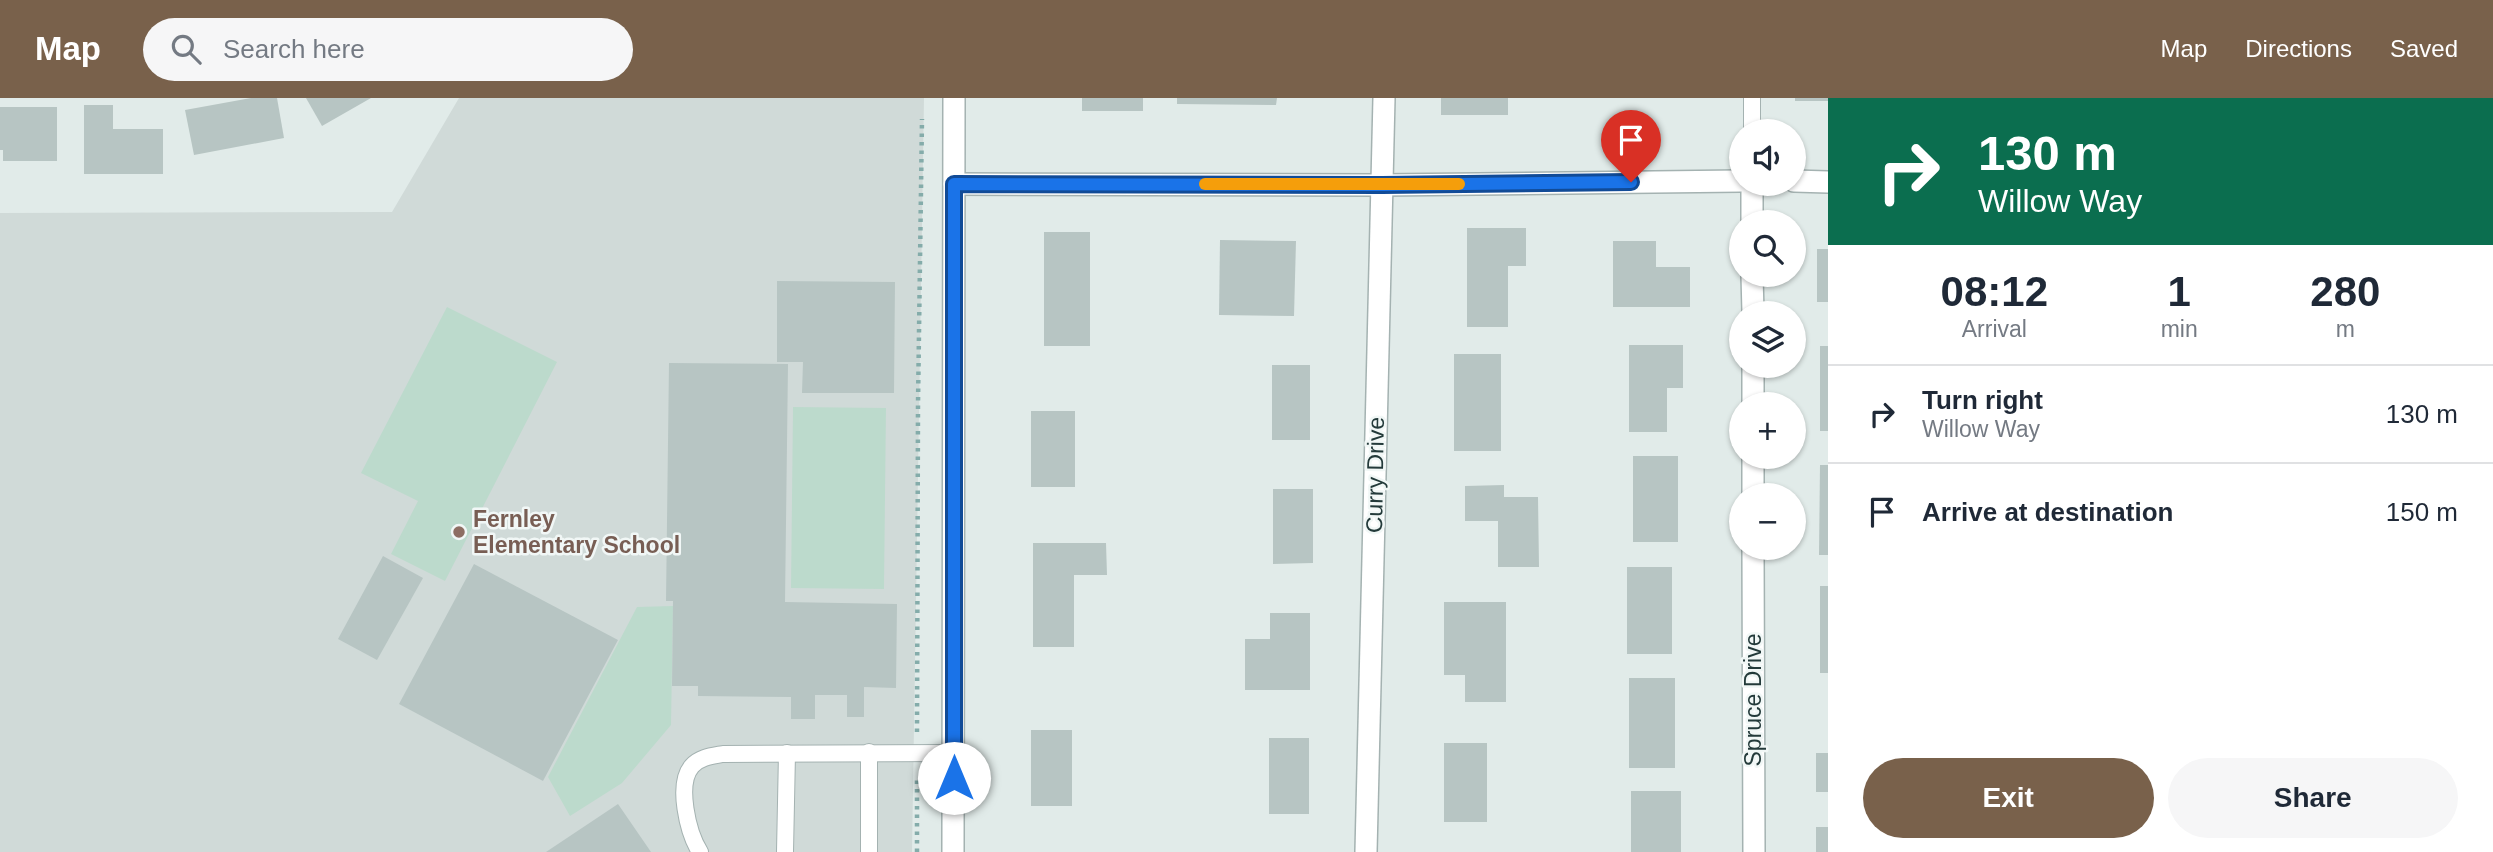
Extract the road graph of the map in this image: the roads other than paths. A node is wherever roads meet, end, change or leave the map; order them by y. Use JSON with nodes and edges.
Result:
{"nodes":[{"id":1,"x":954,"y":98,"type":"edge"},
{"id":2,"x":1384,"y":98,"type":"edge"},
{"id":3,"x":1752,"y":98,"type":"edge"},
{"id":4,"x":1752,"y":119,"type":"edge"},
{"id":5,"x":1729,"y":181,"type":"edge"},
{"id":6,"x":1806,"y":181,"type":"edge"},
{"id":7,"x":1828,"y":182,"type":"edge"},
{"id":8,"x":954,"y":184,"type":"junction"},
{"id":9,"x":1382,"y":185,"type":"junction"},
{"id":10,"x":1753,"y":560,"type":"edge"},
{"id":11,"x":869,"y":752,"type":"junction"},
{"id":12,"x":787,"y":753,"type":"junction"},
{"id":13,"x":954,"y":753,"type":"junction"},
{"id":14,"x":700,"y":852,"type":"edge"},
{"id":15,"x":785,"y":852,"type":"edge"},
{"id":16,"x":869,"y":852,"type":"edge"},
{"id":17,"x":953,"y":852,"type":"edge"},
{"id":18,"x":1366,"y":852,"type":"edge"},
{"id":19,"x":1754,"y":852,"type":"edge"}],
"edges":[{"from":1,"to":8,"type":"street"},
{"from":2,"to":9,"type":"street","name":"Curry Drive"},
{"from":3,"to":4,"type":"lane"},
{"from":5,"to":9,"type":"street"},
{"from":6,"to":7,"type":"street"},
{"from":8,"to":9,"type":"street"},
{"from":8,"to":13,"type":"street"},
{"from":9,"to":18,"type":"street","name":"Curry Drive"},
{"from":10,"to":19,"type":"street","name":"Spruce Drive"},
{"from":11,"to":12,"type":"lane"},
{"from":11,"to":13,"type":"lane"},
{"from":11,"to":16,"type":"lane"},
{"from":12,"to":14,"type":"lane"},
{"from":12,"to":15,"type":"lane"},
{"from":13,"to":17,"type":"street"}]}
